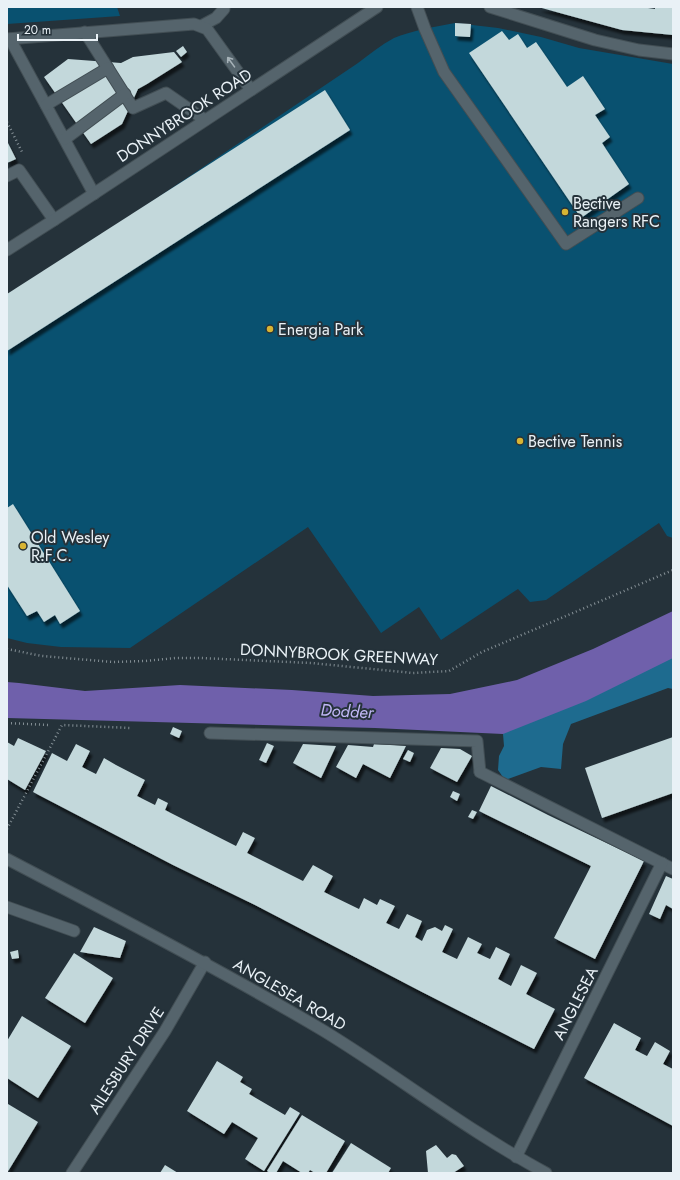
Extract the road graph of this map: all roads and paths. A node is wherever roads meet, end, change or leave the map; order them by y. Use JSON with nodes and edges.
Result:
{"nodes":[{"id":1,"x":224,"y":7,"type":"edge"},
{"id":2,"x":378,"y":7,"type":"edge"},
{"id":3,"x":417,"y":7,"type":"edge"},
{"id":4,"x":490,"y":7,"type":"edge"},
{"id":5,"x":201,"y":26,"type":"junction"},
{"id":6,"x":85,"y":32,"type":"junction"},
{"id":7,"x":9,"y":39,"type":"edge"},
{"id":8,"x":673,"y":54,"type":"edge"},
{"id":9,"x":108,"y":68,"type":"junction"},
{"id":10,"x":251,"y":90,"type":"junction"},
{"id":11,"x":125,"y":94,"type":"junction"},
{"id":12,"x":46,"y":105,"type":"junction"},
{"id":13,"x":205,"y":120,"type":"junction"},
{"id":14,"x":7,"y":122,"type":"edge"},
{"id":15,"x":64,"y":139,"type":"junction"},
{"id":16,"x":19,"y":170,"type":"junction"},
{"id":17,"x":7,"y":176,"type":"edge"},
{"id":18,"x":94,"y":194,"type":"junction"},
{"id":19,"x":638,"y":198,"type":"dead end"},
{"id":20,"x":54,"y":220,"type":"junction"},
{"id":21,"x":7,"y":250,"type":"edge"},
{"id":22,"x":673,"y":570,"type":"edge"},
{"id":23,"x":7,"y":649,"type":"edge"},
{"id":24,"x":7,"y":723,"type":"edge"},
{"id":25,"x":49,"y":725,"type":"dead end"},
{"id":26,"x":131,"y":728,"type":"dead end"},
{"id":27,"x":210,"y":733,"type":"dead end"},
{"id":28,"x":7,"y":829,"type":"edge"},
{"id":29,"x":7,"y":859,"type":"edge"},
{"id":30,"x":662,"y":863,"type":"junction"},
{"id":31,"x":673,"y":869,"type":"edge"},
{"id":32,"x":7,"y":907,"type":"edge"},
{"id":33,"x":74,"y":931,"type":"dead end"},
{"id":34,"x":205,"y":962,"type":"junction"},
{"id":35,"x":516,"y":1157,"type":"junction"},
{"id":36,"x":72,"y":1173,"type":"edge"},
{"id":37,"x":546,"y":1173,"type":"edge"}],
"edges":[{"from":1,"to":5,"type":"street"},
{"from":2,"to":10,"type":"street","name":"DONNYBROOK ROAD"},
{"from":3,"to":19,"type":"street"},
{"from":4,"to":8,"type":"street"},
{"from":5,"to":6,"type":"street"},
{"from":10,"to":5,"type":"street","one_way":true},
{"from":6,"to":7,"type":"street"},
{"from":6,"to":9,"type":"street"},
{"from":7,"to":12,"type":"street"},
{"from":9,"to":11,"type":"street"},
{"from":9,"to":12,"type":"street"},
{"from":10,"to":13,"type":"street","name":"DONNYBROOK ROAD"},
{"from":11,"to":13,"type":"street"},
{"from":11,"to":15,"type":"street"},
{"from":12,"to":15,"type":"street"},
{"from":13,"to":18,"type":"street","name":"DONNYBROOK ROAD"},
{"from":14,"to":16,"type":"path"},
{"from":15,"to":18,"type":"street"},
{"from":16,"to":17,"type":"street"},
{"from":16,"to":20,"type":"street"},
{"from":18,"to":20,"type":"street","name":"DONNYBROOK ROAD"},
{"from":20,"to":21,"type":"street","name":"DONNYBROOK ROAD"},
{"from":22,"to":23,"type":"path","name":"DONNYBROOK GREENWAY"},
{"from":24,"to":25,"type":"path"},
{"from":26,"to":28,"type":"path"},
{"from":27,"to":30,"type":"street"},
{"from":29,"to":34,"type":"street","name":"ANGLESEA ROAD"},
{"from":30,"to":31,"type":"street"},
{"from":30,"to":35,"type":"street","name":"ANGLESEA"},
{"from":32,"to":33,"type":"street"},
{"from":34,"to":35,"type":"street","name":"ANGLESEA ROAD"},
{"from":34,"to":36,"type":"street","name":"AILESBURY DRIVE"},
{"from":35,"to":37,"type":"street","name":"ANGLESEA ROAD"}]}
